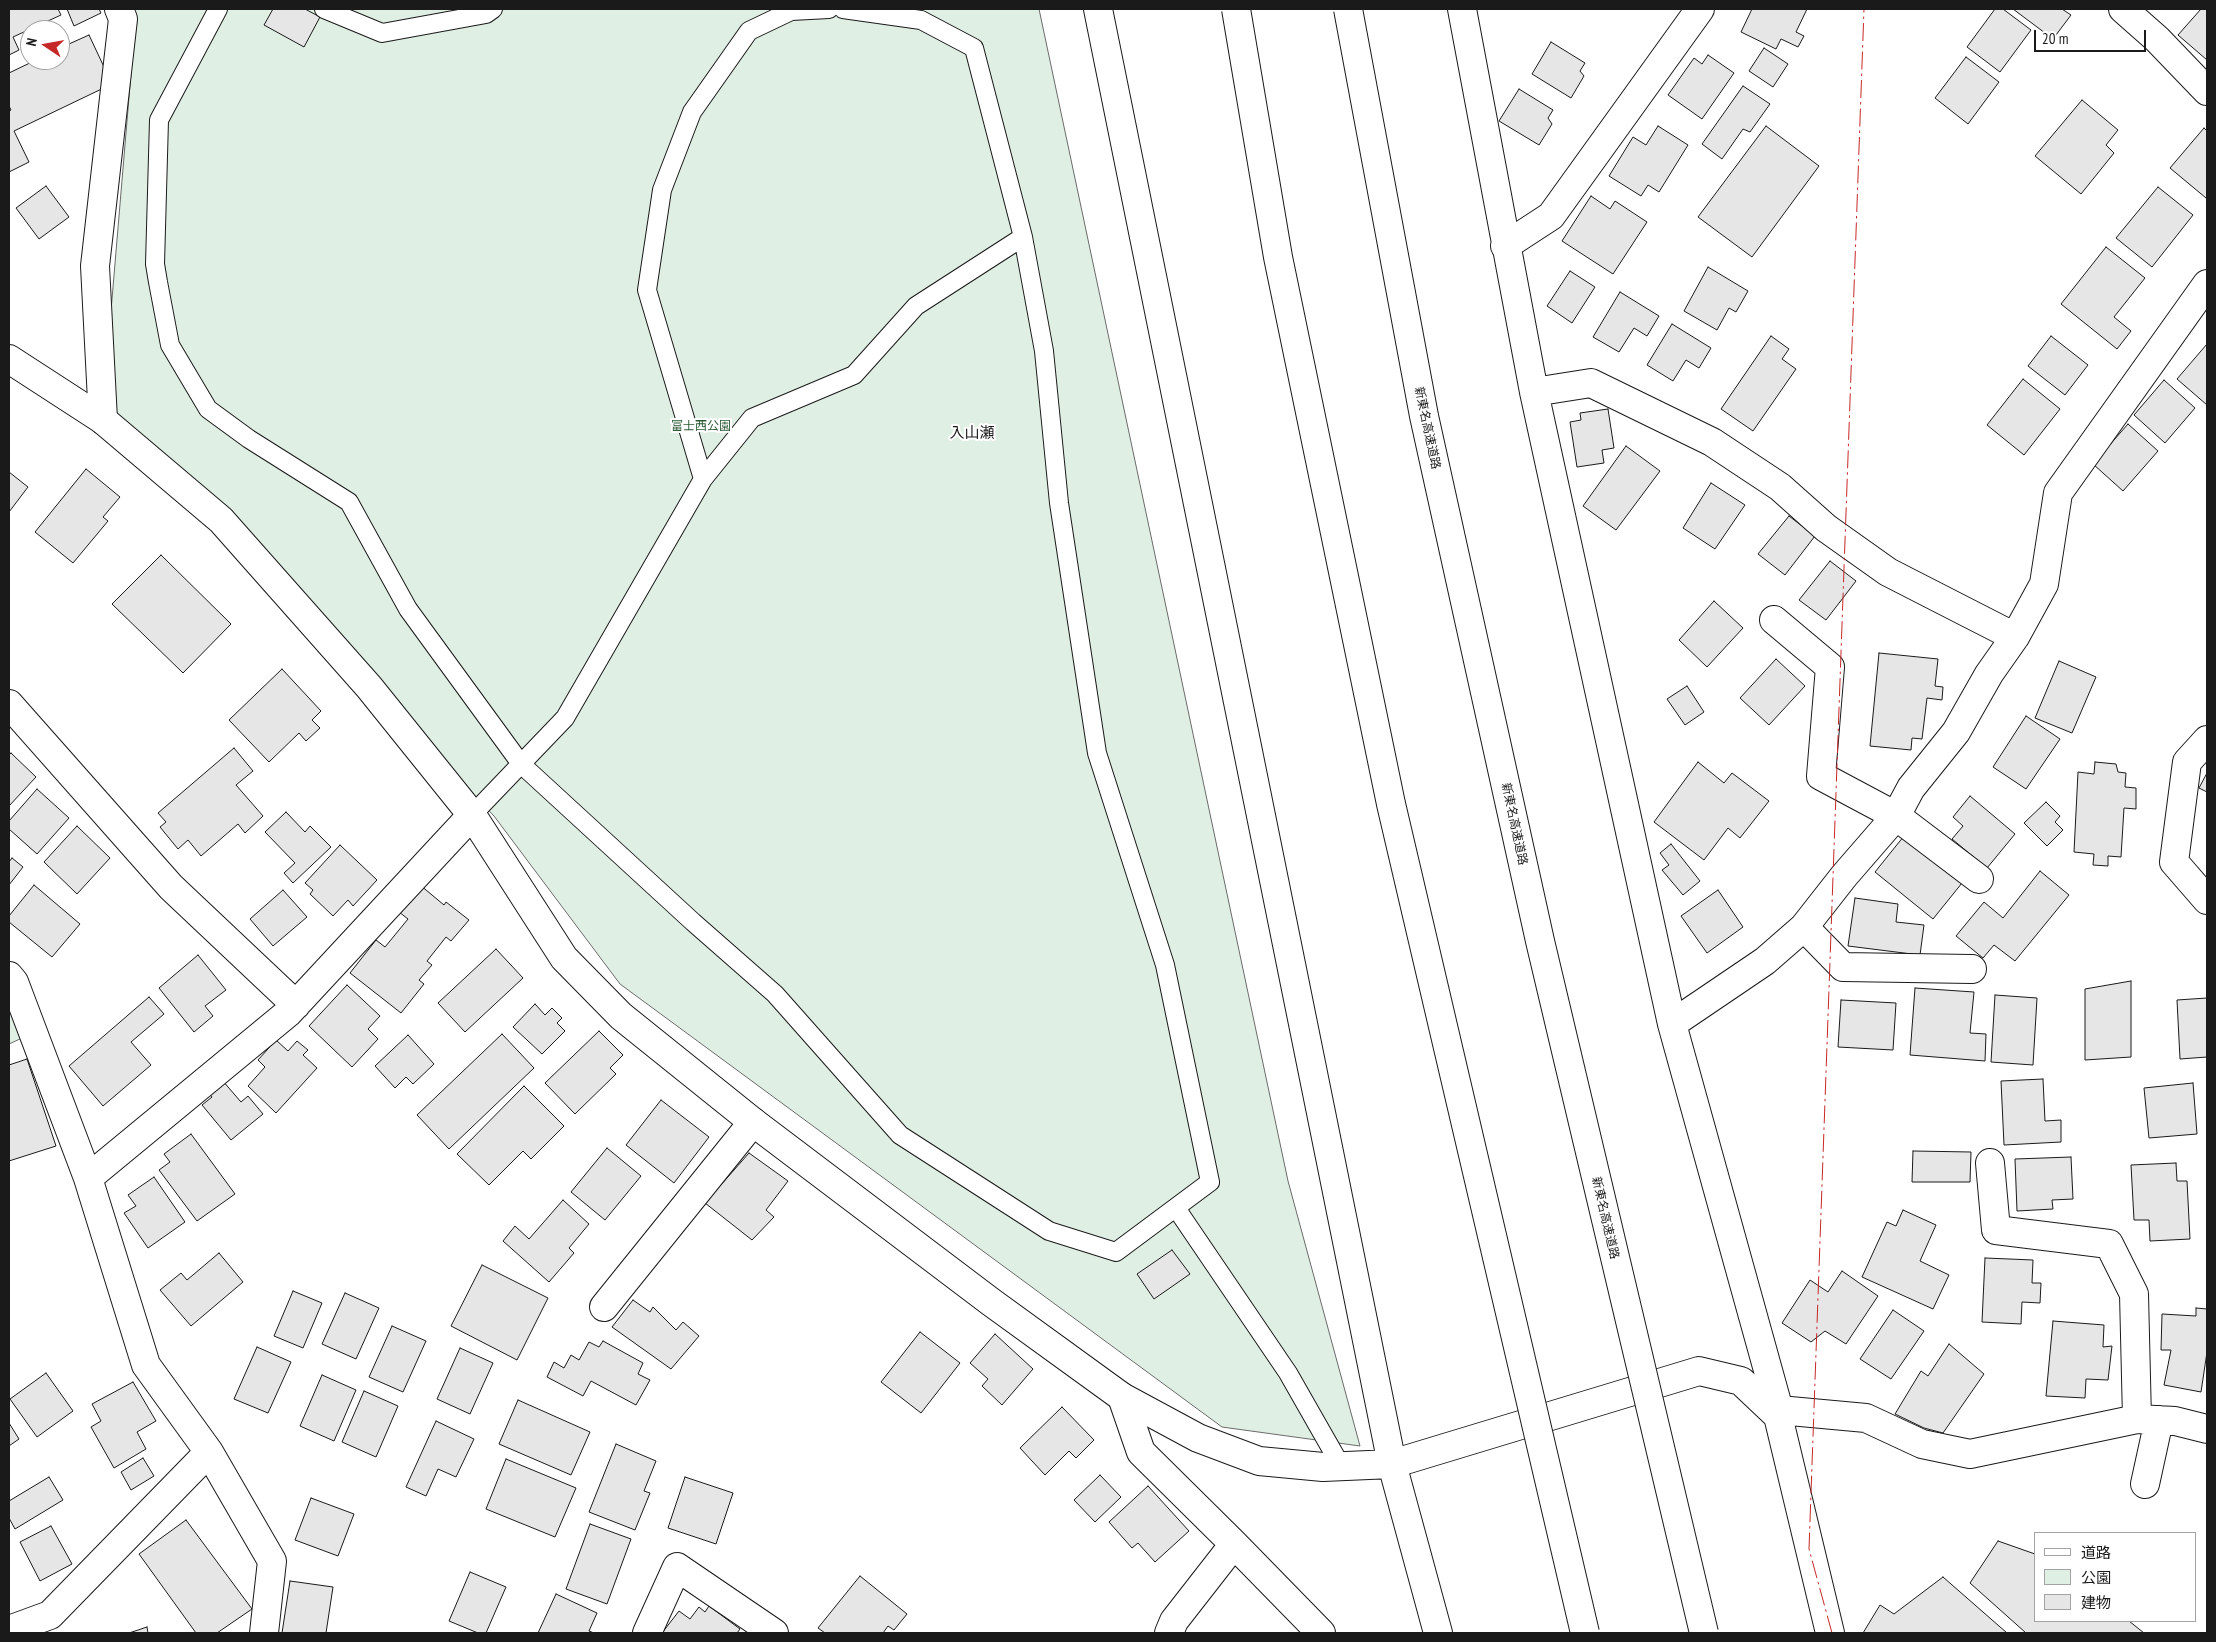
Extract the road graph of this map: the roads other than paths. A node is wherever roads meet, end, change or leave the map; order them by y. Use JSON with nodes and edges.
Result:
{"nodes":[{"id":1,"x":119,"y":9,"type":"edge"},
{"id":2,"x":218,"y":9,"type":"edge"},
{"id":3,"x":324,"y":9,"type":"edge"},
{"id":4,"x":493,"y":9,"type":"edge"},
{"id":5,"x":829,"y":9,"type":"edge"},
{"id":6,"x":843,"y":9,"type":"edge"},
{"id":7,"x":1098,"y":9,"type":"edge"},
{"id":8,"x":1236,"y":9,"type":"edge"},
{"id":9,"x":1348,"y":9,"type":"edge"},
{"id":10,"x":1462,"y":9,"type":"edge"},
{"id":11,"x":2123,"y":9,"type":"edge"},
{"id":12,"x":1686,"y":13,"type":"edge"},
{"id":13,"x":2207,"y":91,"type":"edge"},
{"id":14,"x":1023,"y":237,"type":"junction"},
{"id":15,"x":1505,"y":246,"type":"junction"},
{"id":16,"x":2207,"y":284,"type":"edge"},
{"id":17,"x":9,"y":359,"type":"edge"},
{"id":18,"x":1534,"y":392,"type":"junction"},
{"id":19,"x":103,"y":420,"type":"junction"},
{"id":20,"x":703,"y":479,"type":"junction"},
{"id":21,"x":1774,"y":620,"type":"dead end"},
{"id":22,"x":2015,"y":637,"type":"junction"},
{"id":23,"x":9,"y":704,"type":"edge"},
{"id":24,"x":2207,"y":740,"type":"edge"},
{"id":25,"x":521,"y":764,"type":"junction"},
{"id":26,"x":472,"y":815,"type":"junction"},
{"id":27,"x":1896,"y":816,"type":"junction"},
{"id":28,"x":1979,"y":879,"type":"dead end"},
{"id":29,"x":2207,"y":900,"type":"edge"},
{"id":30,"x":1804,"y":927,"type":"junction"},
{"id":31,"x":1972,"y":969,"type":"dead end"},
{"id":32,"x":9,"y":976,"type":"edge"},
{"id":33,"x":296,"y":1005,"type":"junction"},
{"id":34,"x":1672,"y":1024,"type":"junction"},
{"id":35,"x":753,"y":1122,"type":"junction"},
{"id":36,"x":1990,"y":1162,"type":"dead end"},
{"id":37,"x":88,"y":1178,"type":"junction"},
{"id":38,"x":1176,"y":1208,"type":"junction"},
{"id":39,"x":604,"y":1307,"type":"dead end"},
{"id":40,"x":1122,"y":1397,"type":"junction"},
{"id":41,"x":1778,"y":1413,"type":"junction"},
{"id":42,"x":2148,"y":1420,"type":"junction"},
{"id":43,"x":2207,"y":1430,"type":"edge"},
{"id":44,"x":209,"y":1452,"type":"junction"},
{"id":45,"x":1392,"y":1464,"type":"junction"},
{"id":46,"x":1341,"y":1466,"type":"junction"},
{"id":47,"x":2144,"y":1484,"type":"dead end"},
{"id":48,"x":1234,"y":1544,"type":"junction"},
{"id":49,"x":9,"y":1630,"type":"edge"},
{"id":50,"x":264,"y":1633,"type":"edge"},
{"id":51,"x":646,"y":1633,"type":"edge"},
{"id":52,"x":774,"y":1633,"type":"edge"},
{"id":53,"x":1169,"y":1633,"type":"edge"},
{"id":54,"x":1321,"y":1633,"type":"edge"},
{"id":55,"x":1438,"y":1633,"type":"edge"},
{"id":56,"x":1585,"y":1633,"type":"edge"},
{"id":57,"x":1704,"y":1633,"type":"edge"},
{"id":58,"x":1830,"y":1633,"type":"edge"}],
"edges":[{"from":1,"to":19,"type":"main road"},
{"from":2,"to":25,"type":"lane"},
{"from":3,"to":4,"type":"lane"},
{"from":5,"to":20,"type":"lane"},
{"from":6,"to":14,"type":"lane"},
{"from":7,"to":45,"type":"main road"},
{"from":8,"to":56,"type":"main road","bridge":true},
{"from":9,"to":57,"type":"main road","name":"新東名高速道路","bridge":true},
{"from":10,"to":15,"type":"main road"},
{"from":11,"to":13,"type":"main road"},
{"from":12,"to":15,"type":"main road"},
{"from":14,"to":20,"type":"lane"},
{"from":14,"to":38,"type":"lane"},
{"from":15,"to":18,"type":"main road"},
{"from":16,"to":22,"type":"main road"},
{"from":17,"to":19,"type":"main road"},
{"from":18,"to":22,"type":"main road"},
{"from":18,"to":34,"type":"main road"},
{"from":19,"to":26,"type":"main road"},
{"from":20,"to":25,"type":"lane"},
{"from":21,"to":27,"type":"main road"},
{"from":22,"to":27,"type":"main road"},
{"from":23,"to":33,"type":"main road"},
{"from":24,"to":29,"type":"main road"},
{"from":25,"to":26,"type":"lane"},
{"from":25,"to":38,"type":"lane"},
{"from":26,"to":33,"type":"main road"},
{"from":26,"to":35,"type":"main road"},
{"from":27,"to":28,"type":"main road"},
{"from":27,"to":30,"type":"main road"},
{"from":30,"to":31,"type":"main road"},
{"from":30,"to":34,"type":"main road"},
{"from":32,"to":37,"type":"main road"},
{"from":33,"to":37,"type":"main road"},
{"from":34,"to":41,"type":"main road"},
{"from":35,"to":39,"type":"main road"},
{"from":35,"to":40,"type":"main road"},
{"from":36,"to":42,"type":"main road"},
{"from":37,"to":44,"type":"main road"},
{"from":38,"to":46,"type":"lane"},
{"from":40,"to":46,"type":"main road"},
{"from":40,"to":48,"type":"main road"},
{"from":41,"to":42,"type":"main road"},
{"from":41,"to":45,"type":"main road"},
{"from":41,"to":58,"type":"main road"},
{"from":42,"to":43,"type":"main road"},
{"from":42,"to":47,"type":"main road"},
{"from":44,"to":49,"type":"main road"},
{"from":44,"to":50,"type":"main road"},
{"from":45,"to":46,"type":"main road"},
{"from":45,"to":55,"type":"main road"},
{"from":48,"to":53,"type":"main road"},
{"from":48,"to":54,"type":"main road"},
{"from":51,"to":52,"type":"main road"}]}
